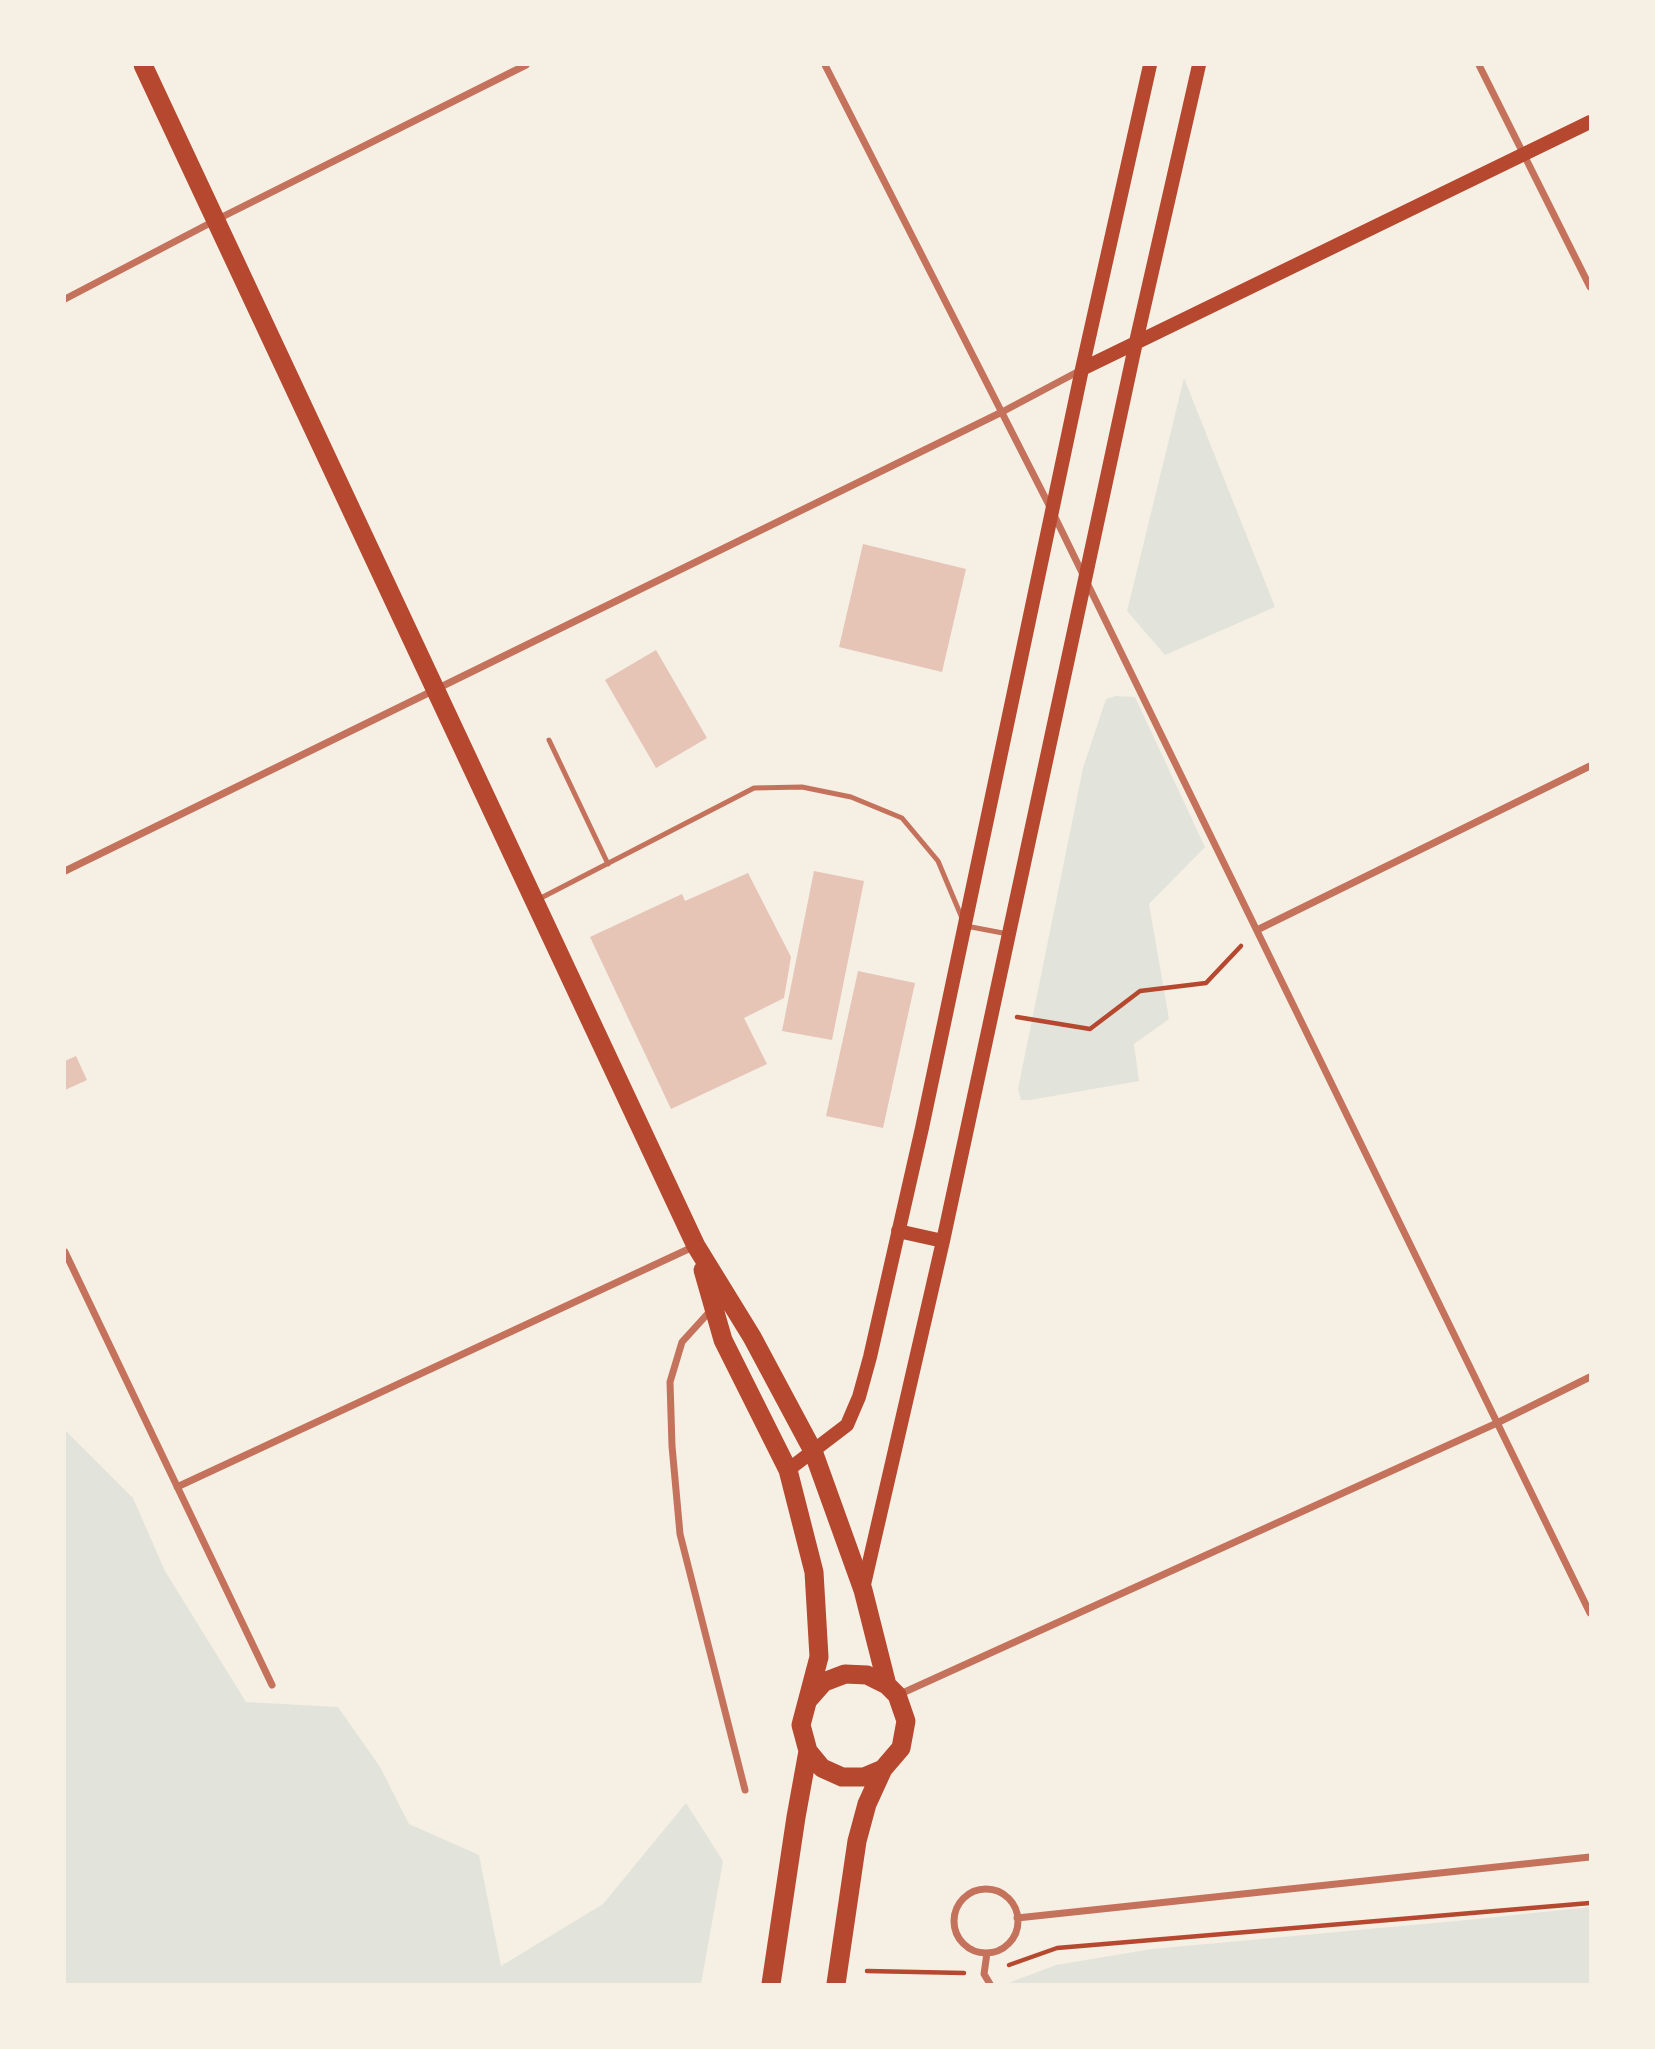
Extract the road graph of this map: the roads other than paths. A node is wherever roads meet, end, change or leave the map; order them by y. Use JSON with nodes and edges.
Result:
{"nodes":[{"id":1,"x":143,"y":65,"type":"edge"},
{"id":2,"x":526,"y":65,"type":"edge"},
{"id":3,"x":825,"y":65,"type":"edge"},
{"id":4,"x":1150,"y":65,"type":"edge"},
{"id":5,"x":1199,"y":65,"type":"edge"},
{"id":6,"x":1479,"y":65,"type":"edge"},
{"id":7,"x":1590,"y":122,"type":"edge"},
{"id":8,"x":1523,"y":153,"type":"junction"},
{"id":9,"x":216,"y":220,"type":"junction"},
{"id":10,"x":1590,"y":287,"type":"edge"},
{"id":11,"x":65,"y":299,"type":"edge"},
{"id":12,"x":1136,"y":342,"type":"junction"},
{"id":13,"x":1082,"y":369,"type":"junction"},
{"id":14,"x":1002,"y":412,"type":"junction"},
{"id":15,"x":1052,"y":511,"type":"junction"},
{"id":16,"x":1085,"y":578,"type":"junction"},
{"id":17,"x":436,"y":691,"type":"junction"},
{"id":18,"x":549,"y":740,"type":"dead end"},
{"id":19,"x":1590,"y":766,"type":"edge"},
{"id":20,"x":608,"y":864,"type":"junction"},
{"id":21,"x":65,"y":871,"type":"edge"},
{"id":22,"x":534,"y":901,"type":"junction"},
{"id":23,"x":965,"y":926,"type":"junction"},
{"id":24,"x":1256,"y":930,"type":"junction"},
{"id":25,"x":1009,"y":934,"type":"junction"},
{"id":26,"x":898,"y":1231,"type":"junction"},
{"id":27,"x":943,"y":1241,"type":"junction"},
{"id":28,"x":695,"y":1246,"type":"junction"},
{"id":29,"x":65,"y":1252,"type":"edge"},
{"id":30,"x":714,"y":1307,"type":"junction"},
{"id":31,"x":1590,"y":1377,"type":"edge"},
{"id":32,"x":1497,"y":1423,"type":"junction"},
{"id":33,"x":813,"y":1451,"type":"junction"},
{"id":34,"x":788,"y":1470,"type":"junction"},
{"id":35,"x":177,"y":1488,"type":"junction"},
{"id":36,"x":863,"y":1590,"type":"junction"},
{"id":37,"x":1590,"y":1613,"type":"edge"},
{"id":38,"x":272,"y":1685,"type":"dead end"},
{"id":39,"x":892,"y":1690,"type":"junction"},
{"id":40,"x":809,"y":1699,"type":"junction"},
{"id":41,"x":808,"y":1751,"type":"junction"},
{"id":42,"x":883,"y":1769,"type":"junction"},
{"id":43,"x":745,"y":1790,"type":"dead end"},
{"id":44,"x":1590,"y":1857,"type":"edge"},
{"id":45,"x":1017,"y":1918,"type":"junction"},
{"id":46,"x":987,"y":1954,"type":"junction"},
{"id":47,"x":838,"y":1978,"type":"edge"},
{"id":48,"x":771,"y":1984,"type":"edge"},
{"id":49,"x":990,"y":1984,"type":"edge"}],
"edges":[{"from":1,"to":9,"type":"highway"},
{"from":2,"to":9,"type":"street"},
{"from":3,"to":14,"type":"street"},
{"from":4,"to":13,"type":"main road"},
{"from":5,"to":12,"type":"main road"},
{"from":6,"to":8,"type":"street"},
{"from":7,"to":8,"type":"main road"},
{"from":8,"to":10,"type":"street"},
{"from":8,"to":12,"type":"main road"},
{"from":9,"to":11,"type":"street"},
{"from":9,"to":17,"type":"highway"},
{"from":12,"to":13,"type":"main road"},
{"from":12,"to":16,"type":"main road"},
{"from":13,"to":14,"type":"street"},
{"from":13,"to":15,"type":"main road"},
{"from":14,"to":15,"type":"street"},
{"from":14,"to":17,"type":"street"},
{"from":15,"to":16,"type":"street"},
{"from":15,"to":23,"type":"main road"},
{"from":16,"to":24,"type":"street"},
{"from":16,"to":25,"type":"main road"},
{"from":17,"to":21,"type":"street"},
{"from":17,"to":22,"type":"highway"},
{"from":18,"to":20,"type":"lane"},
{"from":19,"to":24,"type":"street"},
{"from":20,"to":22,"type":"lane"},
{"from":20,"to":23,"type":"lane"},
{"from":22,"to":28,"type":"highway"},
{"from":23,"to":25,"type":"lane"},
{"from":23,"to":26,"type":"main road"},
{"from":24,"to":32,"type":"street"},
{"from":25,"to":27,"type":"main road"},
{"from":26,"to":27,"type":"main road"},
{"from":26,"to":33,"type":"main road"},
{"from":27,"to":36,"type":"main road"},
{"from":28,"to":30,"type":"highway"},
{"from":28,"to":33,"type":"highway"},
{"from":28,"to":35,"type":"street"},
{"from":29,"to":35,"type":"street"},
{"from":30,"to":34,"type":"highway"},
{"from":30,"to":43,"type":"street"},
{"from":31,"to":32,"type":"street"},
{"from":32,"to":37,"type":"street"},
{"from":32,"to":39,"type":"street"},
{"from":33,"to":34,"type":"main road"},
{"from":33,"to":36,"type":"highway"},
{"from":34,"to":40,"type":"highway"},
{"from":35,"to":38,"type":"street"},
{"from":36,"to":39,"type":"highway"},
{"from":39,"to":40,"type":"highway"},
{"from":39,"to":42,"type":"highway"},
{"from":40,"to":41,"type":"highway"},
{"from":41,"to":42,"type":"highway"},
{"from":41,"to":48,"type":"highway"},
{"from":42,"to":47,"type":"highway"},
{"from":44,"to":45,"type":"street"},
{"from":45,"to":46,"type":"street"},
{"from":45,"to":46,"type":"street"},
{"from":46,"to":49,"type":"street"}]}
